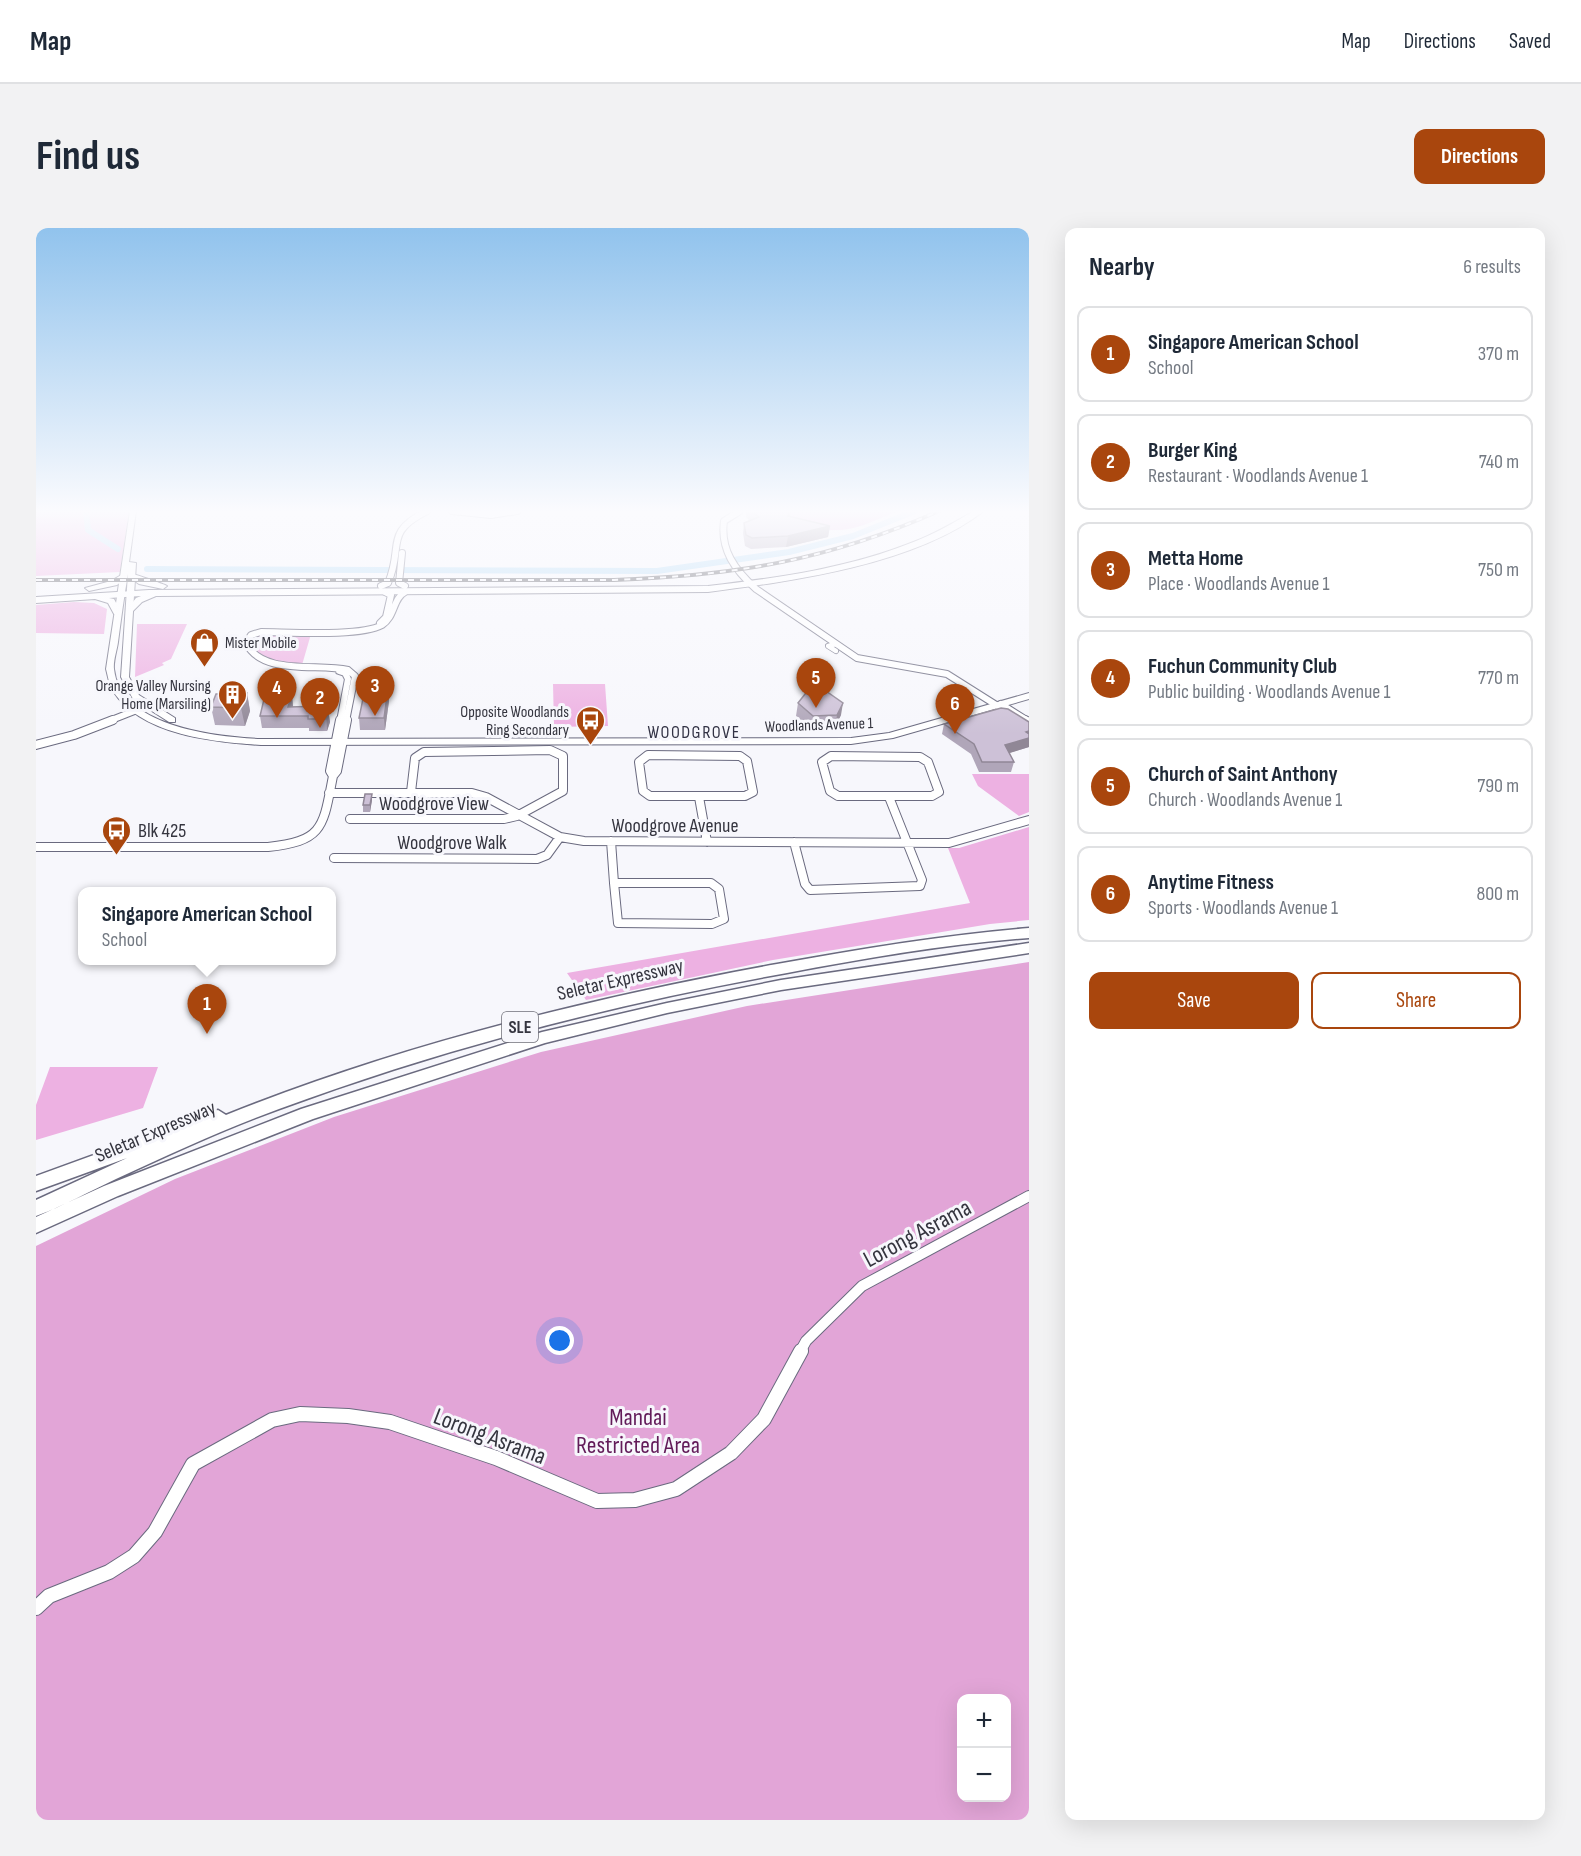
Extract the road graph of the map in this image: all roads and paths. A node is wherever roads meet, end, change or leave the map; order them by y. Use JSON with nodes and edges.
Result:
{"nodes":[{"id":1,"x":103,"y":585,"type":"edge"},
{"id":2,"x":127,"y":585,"type":"edge"},
{"id":3,"x":152,"y":585,"type":"edge"},
{"id":4,"x":386,"y":585,"type":"edge"},
{"id":5,"x":401,"y":585,"type":"edge"},
{"id":6,"x":619,"y":585,"type":"edge"},
{"id":7,"x":683,"y":585,"type":"edge"},
{"id":8,"x":757,"y":585,"type":"edge"},
{"id":9,"x":758,"y":585,"type":"edge"},
{"id":10,"x":164,"y":589,"type":"junction"},
{"id":11,"x":383,"y":589,"type":"junction"},
{"id":12,"x":405,"y":589,"type":"junction"},
{"id":13,"x":127,"y":590,"type":"junction"},
{"id":14,"x":69,"y":591,"type":"junction"},
{"id":15,"x":36,"y":593,"type":"edge"},
{"id":16,"x":59,"y":599,"type":"junction"},
{"id":17,"x":36,"y":600,"type":"edge"},
{"id":18,"x":130,"y":611,"type":"junction"},
{"id":19,"x":117,"y":612,"type":"junction"},
{"id":20,"x":1029,"y":689,"type":"edge"},
{"id":21,"x":1029,"y":696,"type":"edge"},
{"id":22,"x":995,"y":702,"type":"junction"},
{"id":23,"x":140,"y":707,"type":"junction"},
{"id":24,"x":1029,"y":723,"type":"edge"},
{"id":25,"x":340,"y":740,"type":"junction"},
{"id":26,"x":36,"y":744,"type":"edge"},
{"id":27,"x":411,"y":792,"type":"junction"},
{"id":28,"x":329,"y":793,"type":"junction"},
{"id":29,"x":699,"y":797,"type":"junction"},
{"id":30,"x":889,"y":797,"type":"junction"},
{"id":31,"x":517,"y":816,"type":"junction"},
{"id":32,"x":350,"y":819,"type":"dead end"},
{"id":33,"x":1029,"y":820,"type":"edge"},
{"id":34,"x":561,"y":837,"type":"junction"},
{"id":35,"x":611,"y":841,"type":"junction"},
{"id":36,"x":707,"y":842,"type":"junction"},
{"id":37,"x":794,"y":842,"type":"junction"},
{"id":38,"x":908,"y":843,"type":"junction"},
{"id":39,"x":36,"y":847,"type":"edge"},
{"id":40,"x":334,"y":858,"type":"dead end"},
{"id":41,"x":614,"y":884,"type":"junction"},
{"id":42,"x":1029,"y":933,"type":"edge"},
{"id":43,"x":1029,"y":948,"type":"edge"},
{"id":44,"x":302,"y":1094,"type":"junction"},
{"id":45,"x":36,"y":1184,"type":"edge"},
{"id":46,"x":111,"y":1191,"type":"junction"},
{"id":47,"x":1029,"y":1197,"type":"edge"},
{"id":48,"x":36,"y":1208,"type":"edge"},
{"id":49,"x":36,"y":1225,"type":"edge"},
{"id":50,"x":36,"y":1237,"type":"edge"},
{"id":51,"x":36,"y":1608,"type":"edge"}],
"edges":[{"from":1,"to":14,"type":"main road"},
{"from":2,"to":13,"type":"main road","name":"Woodlands Avenue 1"},
{"from":3,"to":10,"type":"main road"},
{"from":4,"to":11,"type":"street"},
{"from":5,"to":12,"type":"street"},
{"from":6,"to":12,"type":"main road"},
{"from":7,"to":12,"type":"main road"},
{"from":8,"to":22,"type":"street"},
{"from":9,"to":22,"type":"street"},
{"from":10,"to":11,"type":"main road"},
{"from":10,"to":13,"type":"main road"},
{"from":10,"to":18,"type":"main road"},
{"from":11,"to":12,"type":"main road"},
{"from":11,"to":25,"type":"street"},
{"from":12,"to":25,"type":"street"},
{"from":13,"to":14,"type":"main road"},
{"from":13,"to":16,"type":"main road"},
{"from":13,"to":18,"type":"main road","name":"Woodlands Avenue 1"},
{"from":13,"to":19,"type":"main road","name":"Woodlands Avenue 1"},
{"from":14,"to":15,"type":"main road"},
{"from":16,"to":17,"type":"main road"},
{"from":16,"to":19,"type":"main road"},
{"from":18,"to":23,"type":"main road","name":"Woodlands Avenue 1"},
{"from":19,"to":23,"type":"main road","name":"Woodlands Avenue 1"},
{"from":20,"to":22,"type":"main road","name":"Woodlands Avenue 1"},
{"from":21,"to":22,"type":"main road","name":"Woodlands Avenue 1"},
{"from":22,"to":24,"type":"street"},
{"from":22,"to":25,"type":"main road","name":"Woodlands Avenue 1"},
{"from":23,"to":25,"type":"main road","name":"Woodlands Avenue 1"},
{"from":23,"to":26,"type":"street"},
{"from":25,"to":28,"type":"street"},
{"from":27,"to":28,"type":"street","name":"Woodgrove Avenue"},
{"from":27,"to":31,"type":"street","name":"Woodgrove Avenue"},
{"from":27,"to":31,"type":"street"},
{"from":28,"to":39,"type":"street"},
{"from":29,"to":29,"type":"street"},
{"from":29,"to":36,"type":"street"},
{"from":30,"to":30,"type":"street"},
{"from":30,"to":38,"type":"street"},
{"from":31,"to":32,"type":"street","name":"Woodgrove View"},
{"from":31,"to":34,"type":"street","name":"Woodgrove Avenue"},
{"from":33,"to":38,"type":"street","name":"Woodgrove Avenue"},
{"from":34,"to":35,"type":"street","name":"Woodgrove Avenue"},
{"from":34,"to":40,"type":"street","name":"Woodgrove Walk"},
{"from":35,"to":36,"type":"street","name":"Woodgrove Avenue"},
{"from":35,"to":41,"type":"street"},
{"from":36,"to":37,"type":"street","name":"Woodgrove Avenue"},
{"from":37,"to":38,"type":"street","name":"Woodgrove Avenue"},
{"from":37,"to":38,"type":"street"},
{"from":41,"to":41,"type":"street"},
{"from":42,"to":44,"type":"highway","name":"Seletar Expressway","number":"SLE"},
{"from":43,"to":46,"type":"highway","name":"Seletar Expressway","number":"SLE"},
{"from":44,"to":45,"type":"highway"},
{"from":44,"to":48,"type":"highway","name":"Seletar Expressway","number":"SLE"},
{"from":46,"to":49,"type":"highway"},
{"from":46,"to":50,"type":"highway"},
{"from":47,"to":51,"type":"street","name":"Lorong Asrama"}]}
